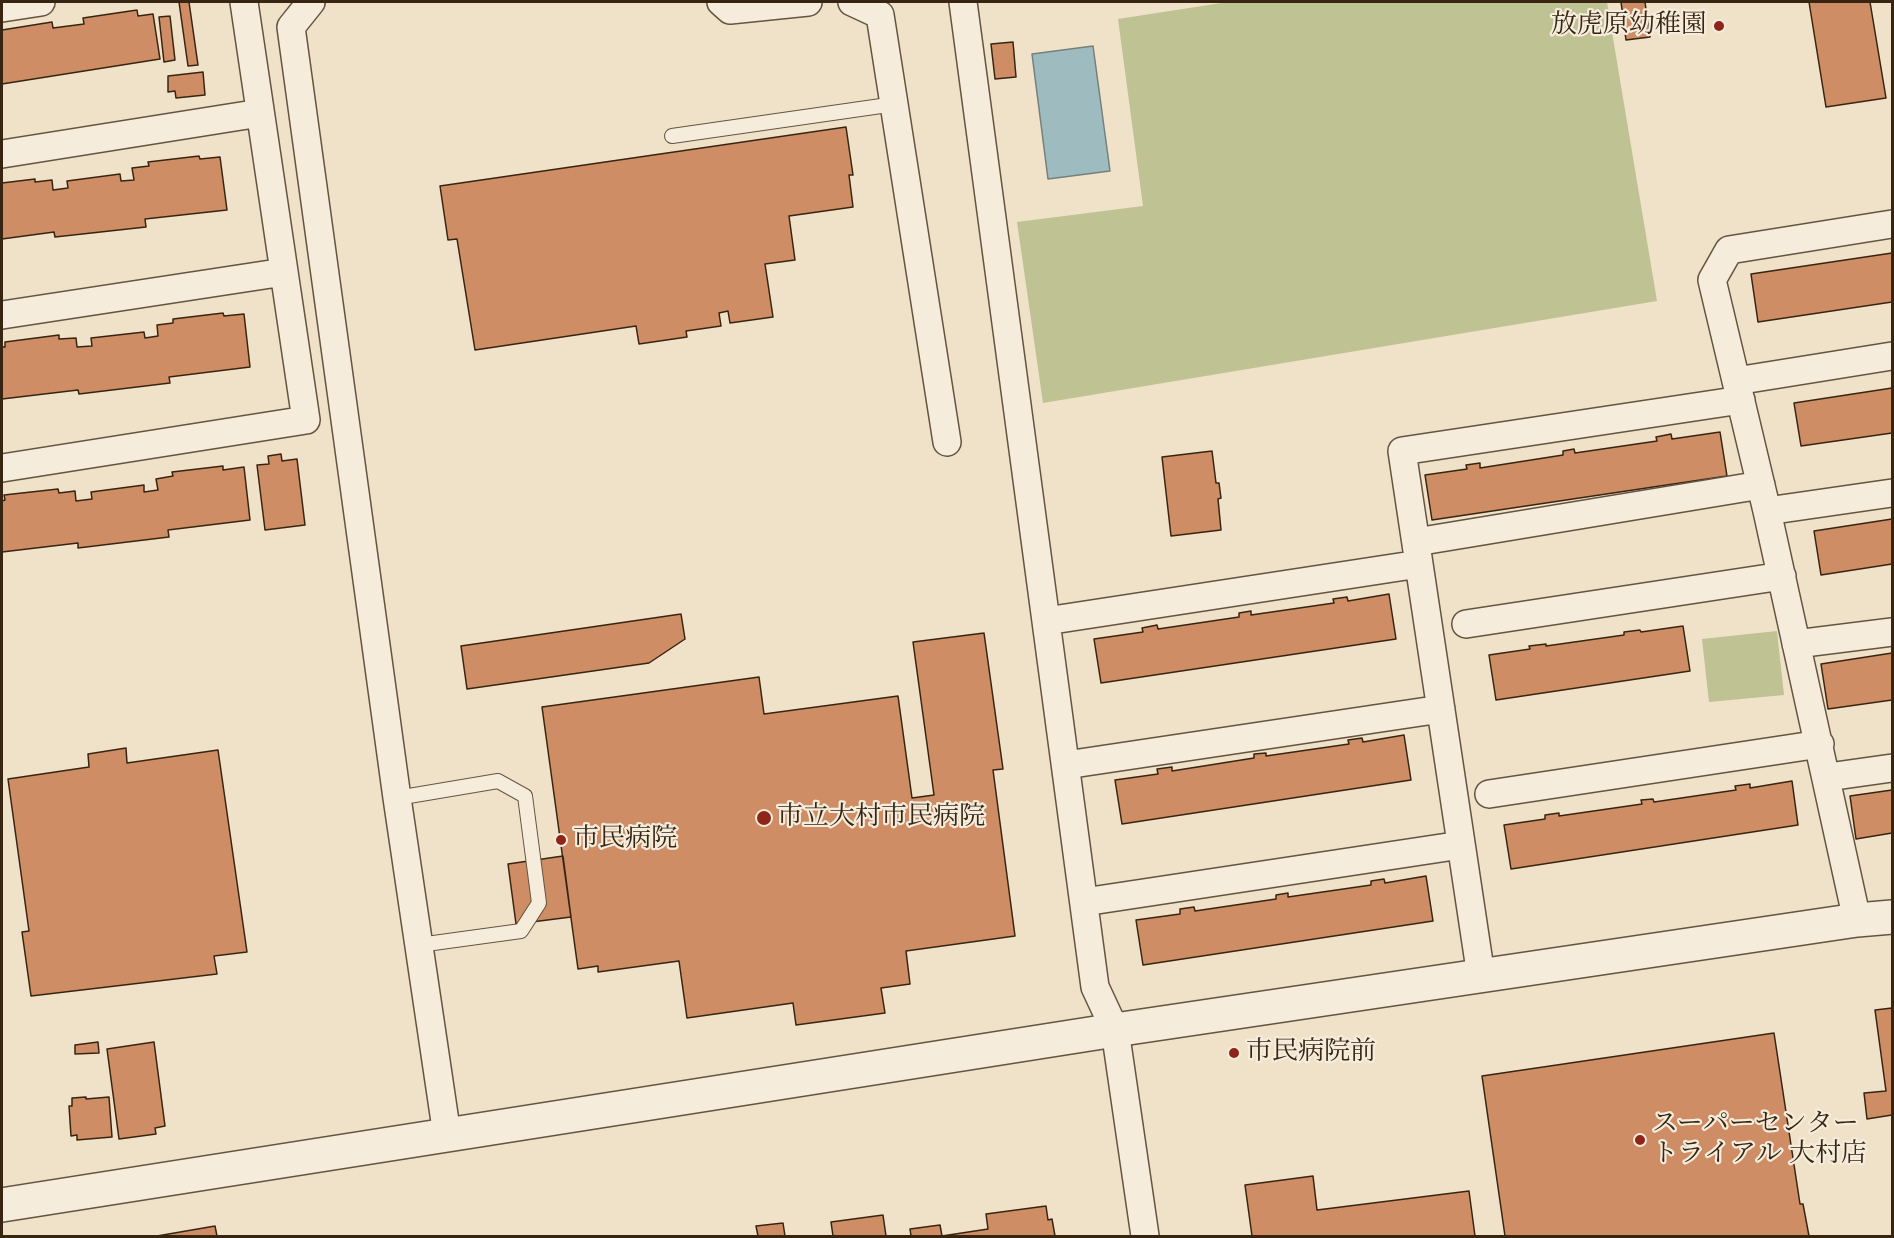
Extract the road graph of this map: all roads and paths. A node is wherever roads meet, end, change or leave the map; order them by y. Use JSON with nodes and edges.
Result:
{"nodes":[{"id":1,"x":41,"y":2,"type":"edge"},
{"id":2,"x":244,"y":2,"type":"edge"},
{"id":3,"x":311,"y":2,"type":"edge"},
{"id":4,"x":721,"y":2,"type":"edge"},
{"id":5,"x":808,"y":2,"type":"edge"},
{"id":6,"x":852,"y":2,"type":"edge"},
{"id":7,"x":963,"y":2,"type":"edge"},
{"id":8,"x":2,"y":8,"type":"edge"},
{"id":9,"x":895,"y":104,"type":"junction"},
{"id":10,"x":260,"y":113,"type":"junction"},
{"id":11,"x":672,"y":136,"type":"dead end"},
{"id":12,"x":2,"y":154,"type":"edge"},
{"id":13,"x":1893,"y":224,"type":"edge"},
{"id":14,"x":284,"y":272,"type":"junction"},
{"id":15,"x":2,"y":315,"type":"edge"},
{"id":16,"x":1893,"y":356,"type":"edge"},
{"id":17,"x":1739,"y":390,"type":"junction"},
{"id":18,"x":947,"y":442,"type":"dead end"},
{"id":19,"x":2,"y":468,"type":"edge"},
{"id":20,"x":1893,"y":493,"type":"edge"},
{"id":21,"x":1764,"y":498,"type":"junction"},
{"id":22,"x":1418,"y":553,"type":"junction"},
{"id":23,"x":1782,"y":576,"type":"junction"},
{"id":24,"x":1046,"y":621,"type":"junction"},
{"id":25,"x":1466,"y":624,"type":"dead end"},
{"id":26,"x":1893,"y":632,"type":"edge"},
{"id":27,"x":1796,"y":644,"type":"junction"},
{"id":28,"x":1441,"y":709,"type":"junction"},
{"id":29,"x":1820,"y":744,"type":"junction"},
{"id":30,"x":1065,"y":765,"type":"junction"},
{"id":31,"x":1893,"y":768,"type":"edge"},
{"id":32,"x":1828,"y":777,"type":"junction"},
{"id":33,"x":1490,"y":794,"type":"dead end"},
{"id":34,"x":397,"y":798,"type":"junction"},
{"id":35,"x":1461,"y":845,"type":"junction"},
{"id":36,"x":1084,"y":902,"type":"junction"},
{"id":37,"x":1893,"y":918,"type":"edge"},
{"id":38,"x":1857,"y":920,"type":"junction"},
{"id":39,"x":419,"y":945,"type":"junction"},
{"id":40,"x":1481,"y":976,"type":"junction"},
{"id":41,"x":1115,"y":1030,"type":"junction"},
{"id":42,"x":447,"y":1135,"type":"junction"},
{"id":43,"x":2,"y":1205,"type":"edge"},
{"id":44,"x":1145,"y":1236,"type":"edge"}],
"edges":[{"from":1,"to":8,"type":"street"},
{"from":2,"to":10,"type":"street"},
{"from":3,"to":34,"type":"street"},
{"from":4,"to":5,"type":"street"},
{"from":6,"to":9,"type":"street"},
{"from":7,"to":24,"type":"street"},
{"from":9,"to":11,"type":"lane"},
{"from":9,"to":18,"type":"street"},
{"from":10,"to":12,"type":"street"},
{"from":10,"to":14,"type":"street"},
{"from":13,"to":17,"type":"street"},
{"from":14,"to":15,"type":"street"},
{"from":14,"to":19,"type":"street"},
{"from":16,"to":17,"type":"street"},
{"from":17,"to":21,"type":"street"},
{"from":17,"to":22,"type":"street"},
{"from":20,"to":21,"type":"street"},
{"from":21,"to":22,"type":"street"},
{"from":21,"to":23,"type":"street"},
{"from":22,"to":24,"type":"street"},
{"from":22,"to":28,"type":"street"},
{"from":23,"to":25,"type":"street"},
{"from":23,"to":27,"type":"street"},
{"from":24,"to":30,"type":"street"},
{"from":26,"to":27,"type":"street"},
{"from":27,"to":29,"type":"street"},
{"from":28,"to":30,"type":"street"},
{"from":28,"to":35,"type":"street"},
{"from":29,"to":32,"type":"street"},
{"from":29,"to":33,"type":"street"},
{"from":30,"to":36,"type":"street"},
{"from":31,"to":32,"type":"street"},
{"from":32,"to":38,"type":"street"},
{"from":34,"to":39,"type":"street"},
{"from":34,"to":39,"type":"lane"},
{"from":35,"to":36,"type":"street"},
{"from":35,"to":40,"type":"street"},
{"from":36,"to":41,"type":"street"},
{"from":37,"to":38,"type":"street"},
{"from":38,"to":40,"type":"street"},
{"from":39,"to":42,"type":"street"},
{"from":40,"to":41,"type":"street"},
{"from":41,"to":42,"type":"street"},
{"from":41,"to":44,"type":"street"},
{"from":42,"to":43,"type":"street"}]}
